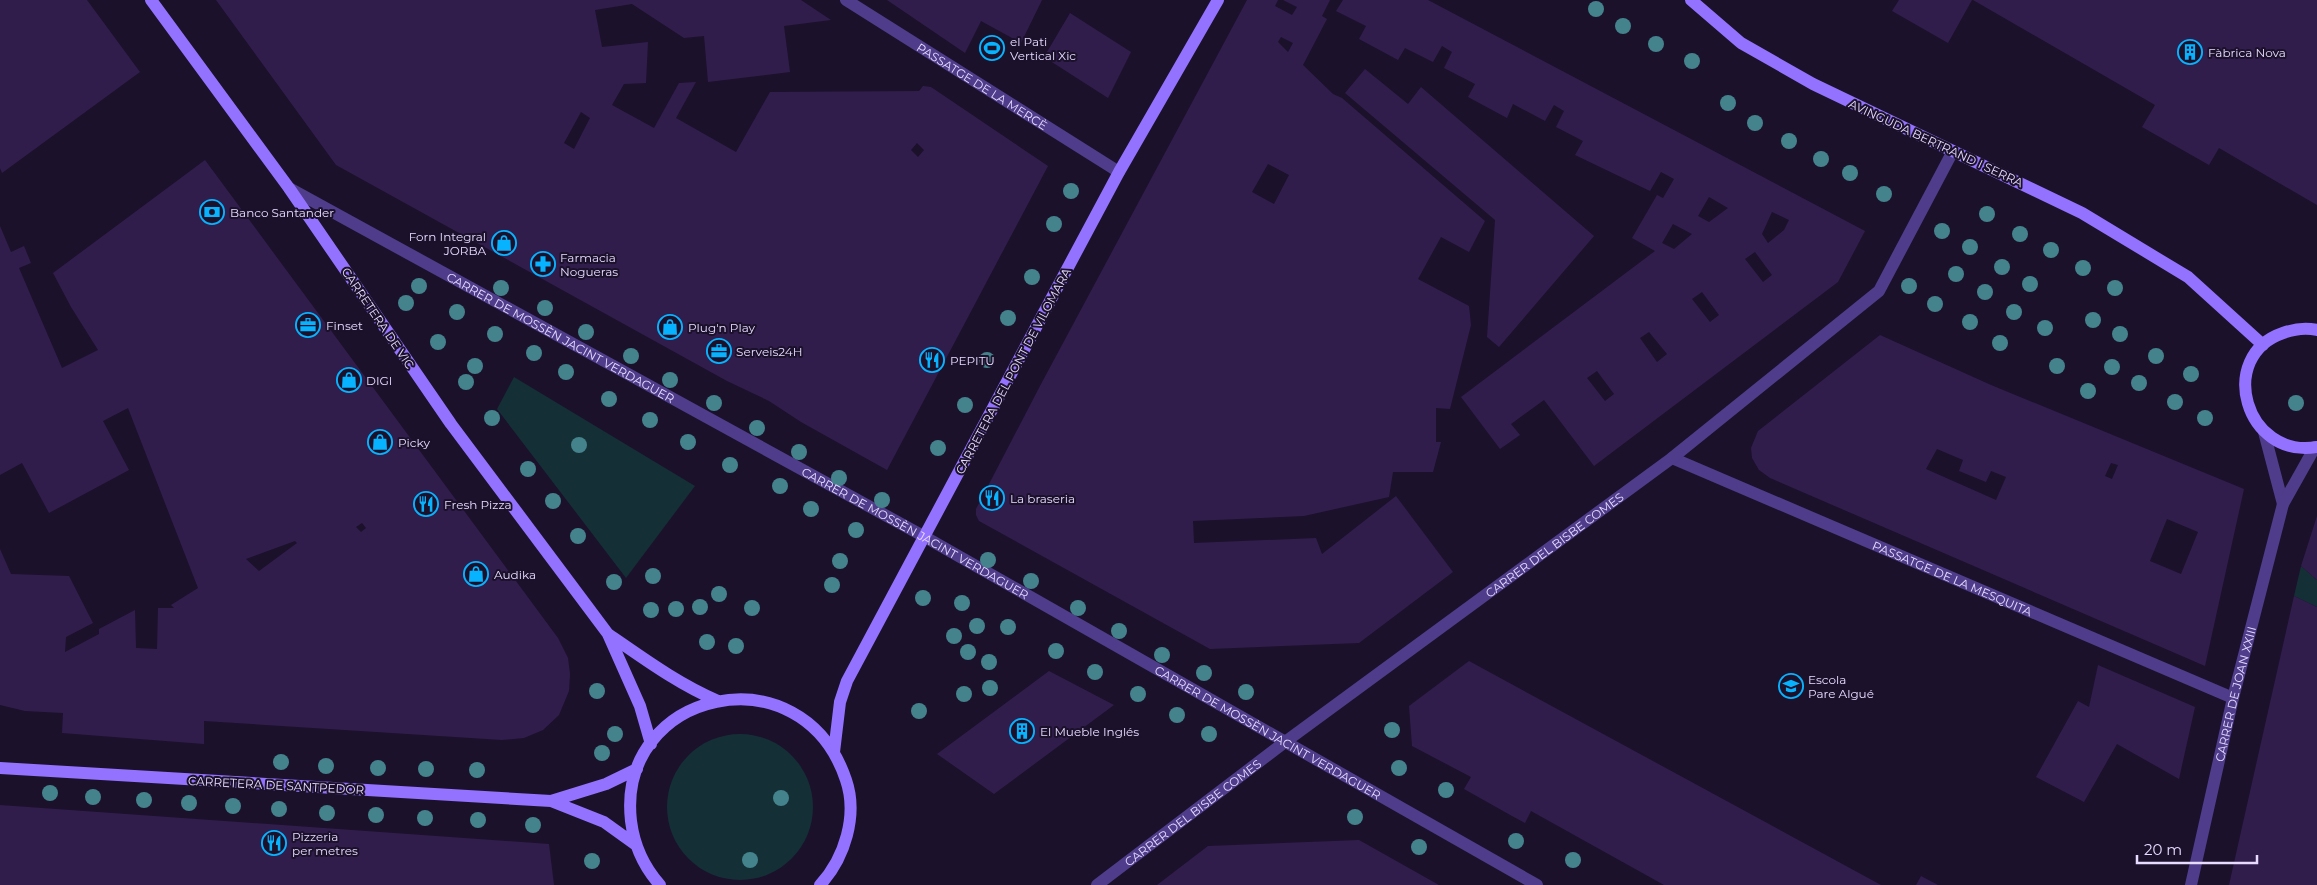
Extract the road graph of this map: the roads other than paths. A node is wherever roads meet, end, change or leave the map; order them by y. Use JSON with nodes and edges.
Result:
{"nodes":[{"id":1,"x":151,"y":0,"type":"edge"},
{"id":2,"x":846,"y":0,"type":"edge"},
{"id":3,"x":1218,"y":0,"type":"edge"},
{"id":4,"x":1691,"y":0,"type":"edge"},
{"id":5,"x":1954,"y":151,"type":"junction"},
{"id":6,"x":1119,"y":172,"type":"junction"},
{"id":7,"x":288,"y":188,"type":"junction"},
{"id":8,"x":2317,"y":330,"type":"edge"},
{"id":9,"x":2263,"y":345,"type":"junction"},
{"id":10,"x":2264,"y":432,"type":"junction"},
{"id":11,"x":2316,"y":447,"type":"edge"},
{"id":12,"x":1672,"y":458,"type":"junction"},
{"id":13,"x":2283,"y":504,"type":"junction"},
{"id":14,"x":925,"y":537,"type":"junction"},
{"id":15,"x":608,"y":634,"type":"junction"},
{"id":16,"x":2233,"y":698,"type":"junction"},
{"id":17,"x":718,"y":701,"type":"junction"},
{"id":18,"x":1285,"y":742,"type":"junction"},
{"id":19,"x":651,"y":744,"type":"junction"},
{"id":20,"x":834,"y":752,"type":"junction"},
{"id":21,"x":0,"y":768,"type":"edge"},
{"id":22,"x":637,"y":769,"type":"junction"},
{"id":23,"x":551,"y":801,"type":"junction"},
{"id":24,"x":636,"y":844,"type":"junction"},
{"id":25,"x":831,"y":879,"type":"edge"},
{"id":26,"x":655,"y":882,"type":"edge"},
{"id":27,"x":820,"y":885,"type":"edge"},
{"id":28,"x":1096,"y":885,"type":"edge"},
{"id":29,"x":1537,"y":885,"type":"edge"},
{"id":30,"x":2191,"y":885,"type":"edge"}],
"edges":[{"from":1,"to":7,"type":"street","name":"CARRETERA DE VIC"},
{"from":2,"to":6,"type":"street","name":"PASSATGE DE LA MERCÈ"},
{"from":3,"to":6,"type":"street","name":"CARRETERA DEL PONT DE VILOMARA"},
{"from":4,"to":5,"type":"street","name":"AVINGUDA BERTRAND I SERRA"},
{"from":5,"to":9,"type":"street","name":"AVINGUDA BERTRAND I SERRA"},
{"from":5,"to":12,"type":"street","name":"CARRER DEL BISBE COMES"},
{"from":6,"to":14,"type":"street","name":"CARRETERA DEL PONT DE VILOMARA"},
{"from":7,"to":14,"type":"street","name":"CARRER DE MOSSÈN JACINT VERDAGUER"},
{"from":7,"to":15,"type":"street","name":"CARRETERA DE VIC"},
{"from":8,"to":9,"type":"street"},
{"from":9,"to":10,"type":"street"},
{"from":10,"to":11,"type":"street"},
{"from":10,"to":13,"type":"street","name":"CARRER DE JOAN XXIII"},
{"from":11,"to":13,"type":"street","name":"CARRER DE JOAN XXIII"},
{"from":12,"to":16,"type":"street","name":"PASSATGE DE LA MESQUITA"},
{"from":12,"to":18,"type":"street","name":"CARRER DEL BISBE COMES"},
{"from":13,"to":16,"type":"street","name":"CARRER DE JOAN XXIII"},
{"from":14,"to":18,"type":"street","name":"CARRER DE MOSSÈN JACINT VERDAGUER"},
{"from":14,"to":20,"type":"street","name":"CARRETERA DEL PONT DE VILOMARA"},
{"from":15,"to":17,"type":"street","name":"CARRETERA DE VIC"},
{"from":15,"to":19,"type":"street","name":"CARRETERA DE VIC"},
{"from":16,"to":30,"type":"street","name":"CARRER DE JOAN XXIII"},
{"from":17,"to":19,"type":"street"},
{"from":17,"to":20,"type":"street"},
{"from":18,"to":28,"type":"street","name":"CARRER DEL BISBE COMES"},
{"from":18,"to":29,"type":"street","name":"CARRER DE MOSSÈN JACINT VERDAGUER"},
{"from":19,"to":22,"type":"street"},
{"from":20,"to":25,"type":"street"},
{"from":21,"to":23,"type":"street","name":"CARRETERA DE SANTPEDOR"},
{"from":22,"to":23,"type":"street","name":"CARRETERA DE SANTPEDOR"},
{"from":22,"to":24,"type":"street"},
{"from":23,"to":24,"type":"street","name":"CARRETERA DE SANTPEDOR"},
{"from":24,"to":26,"type":"street"},
{"from":25,"to":27,"type":"street"}]}
